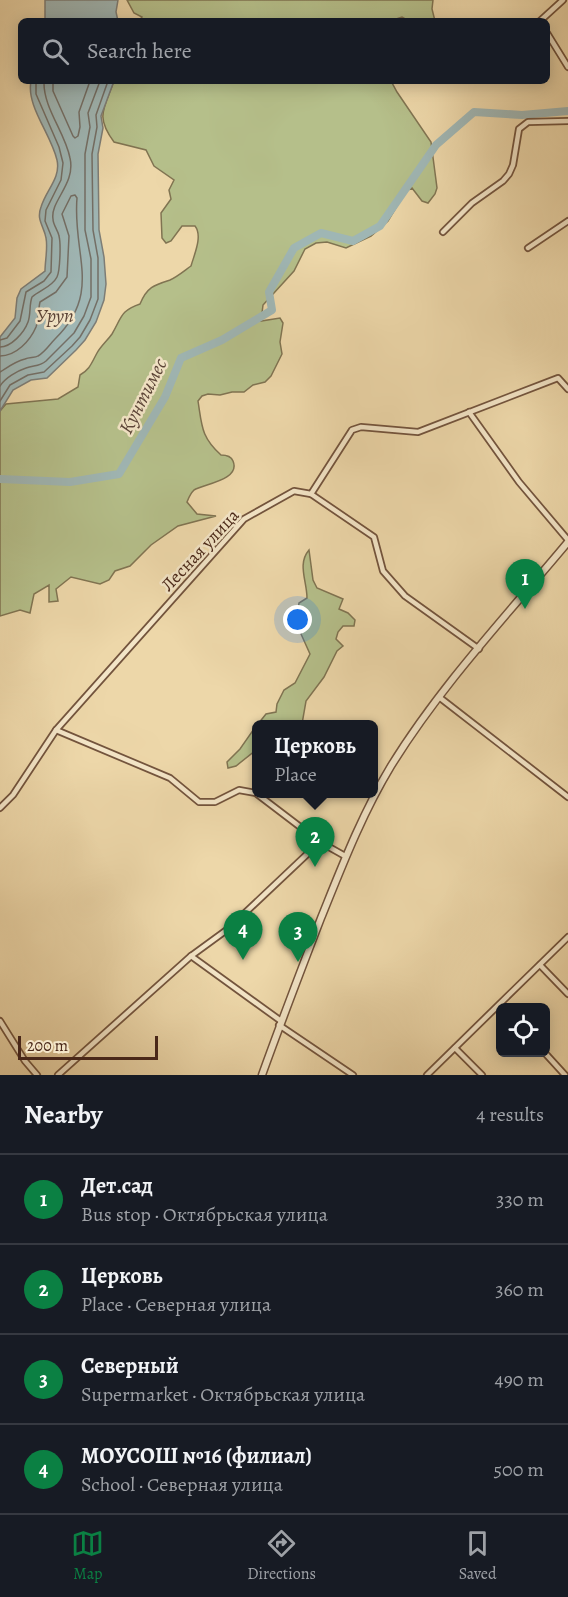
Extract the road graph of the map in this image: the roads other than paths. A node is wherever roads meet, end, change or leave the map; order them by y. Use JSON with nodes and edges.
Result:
{"nodes":[{"id":1,"x":563,"y":0,"type":"edge"},
{"id":2,"x":543,"y":18,"type":"edge"},
{"id":3,"x":550,"y":38,"type":"edge"},
{"id":4,"x":568,"y":67,"type":"edge"},
{"id":5,"x":568,"y":121,"type":"edge"},
{"id":6,"x":568,"y":221,"type":"edge"},
{"id":7,"x":443,"y":232,"type":"dead end"},
{"id":8,"x":528,"y":248,"type":"dead end"},
{"id":9,"x":568,"y":389,"type":"edge"},
{"id":10,"x":469,"y":412,"type":"junction"},
{"id":11,"x":311,"y":494,"type":"junction"},
{"id":12,"x":568,"y":541,"type":"edge"},
{"id":13,"x":479,"y":649,"type":"junction"},
{"id":14,"x":439,"y":697,"type":"junction"},
{"id":15,"x":56,"y":730,"type":"junction"},
{"id":16,"x":378,"y":788,"type":"edge"},
{"id":17,"x":252,"y":792,"type":"edge"},
{"id":18,"x":568,"y":797,"type":"edge"},
{"id":19,"x":263,"y":798,"type":"edge"},
{"id":20,"x":372,"y":798,"type":"edge"},
{"id":21,"x":0,"y":808,"type":"edge"},
{"id":22,"x":320,"y":842,"type":"junction"},
{"id":23,"x":345,"y":856,"type":"junction"},
{"id":24,"x":568,"y":936,"type":"edge"},
{"id":25,"x":191,"y":956,"type":"junction"},
{"id":26,"x":540,"y":965,"type":"junction"},
{"id":27,"x":568,"y":994,"type":"edge"},
{"id":28,"x":503,"y":1003,"type":"edge"},
{"id":29,"x":496,"y":1010,"type":"edge"},
{"id":30,"x":0,"y":1021,"type":"edge"},
{"id":31,"x":280,"y":1023,"type":"junction"},
{"id":32,"x":455,"y":1048,"type":"junction"},
{"id":33,"x":548,"y":1057,"type":"edge"},
{"id":34,"x":37,"y":1075,"type":"edge"},
{"id":35,"x":58,"y":1075,"type":"edge"},
{"id":36,"x":262,"y":1075,"type":"edge"},
{"id":37,"x":353,"y":1075,"type":"edge"},
{"id":38,"x":427,"y":1075,"type":"edge"},
{"id":39,"x":482,"y":1075,"type":"edge"},
{"id":40,"x":565,"y":1075,"type":"edge"}],
"edges":[{"from":1,"to":2,"type":"street"},
{"from":3,"to":4,"type":"street"},
{"from":5,"to":7,"type":"street"},
{"from":6,"to":8,"type":"street"},
{"from":9,"to":10,"type":"street"},
{"from":10,"to":11,"type":"street"},
{"from":10,"to":12,"type":"street"},
{"from":11,"to":13,"type":"street"},
{"from":11,"to":15,"type":"street","name":"Лесная улица"},
{"from":12,"to":13,"type":"street"},
{"from":13,"to":14,"type":"street"},
{"from":14,"to":16,"type":"street"},
{"from":14,"to":18,"type":"street"},
{"from":15,"to":17,"type":"street"},
{"from":15,"to":21,"type":"street","name":"Лесная улица"},
{"from":19,"to":22,"type":"street"},
{"from":20,"to":23,"type":"street"},
{"from":22,"to":23,"type":"street"},
{"from":22,"to":25,"type":"street"},
{"from":23,"to":31,"type":"street"},
{"from":24,"to":26,"type":"street"},
{"from":25,"to":31,"type":"street"},
{"from":25,"to":35,"type":"street"},
{"from":26,"to":27,"type":"street"},
{"from":26,"to":28,"type":"street"},
{"from":29,"to":32,"type":"street"},
{"from":30,"to":34,"type":"street"},
{"from":31,"to":36,"type":"street"},
{"from":31,"to":37,"type":"street"},
{"from":32,"to":38,"type":"street"},
{"from":32,"to":39,"type":"street"},
{"from":33,"to":40,"type":"street"}]}
